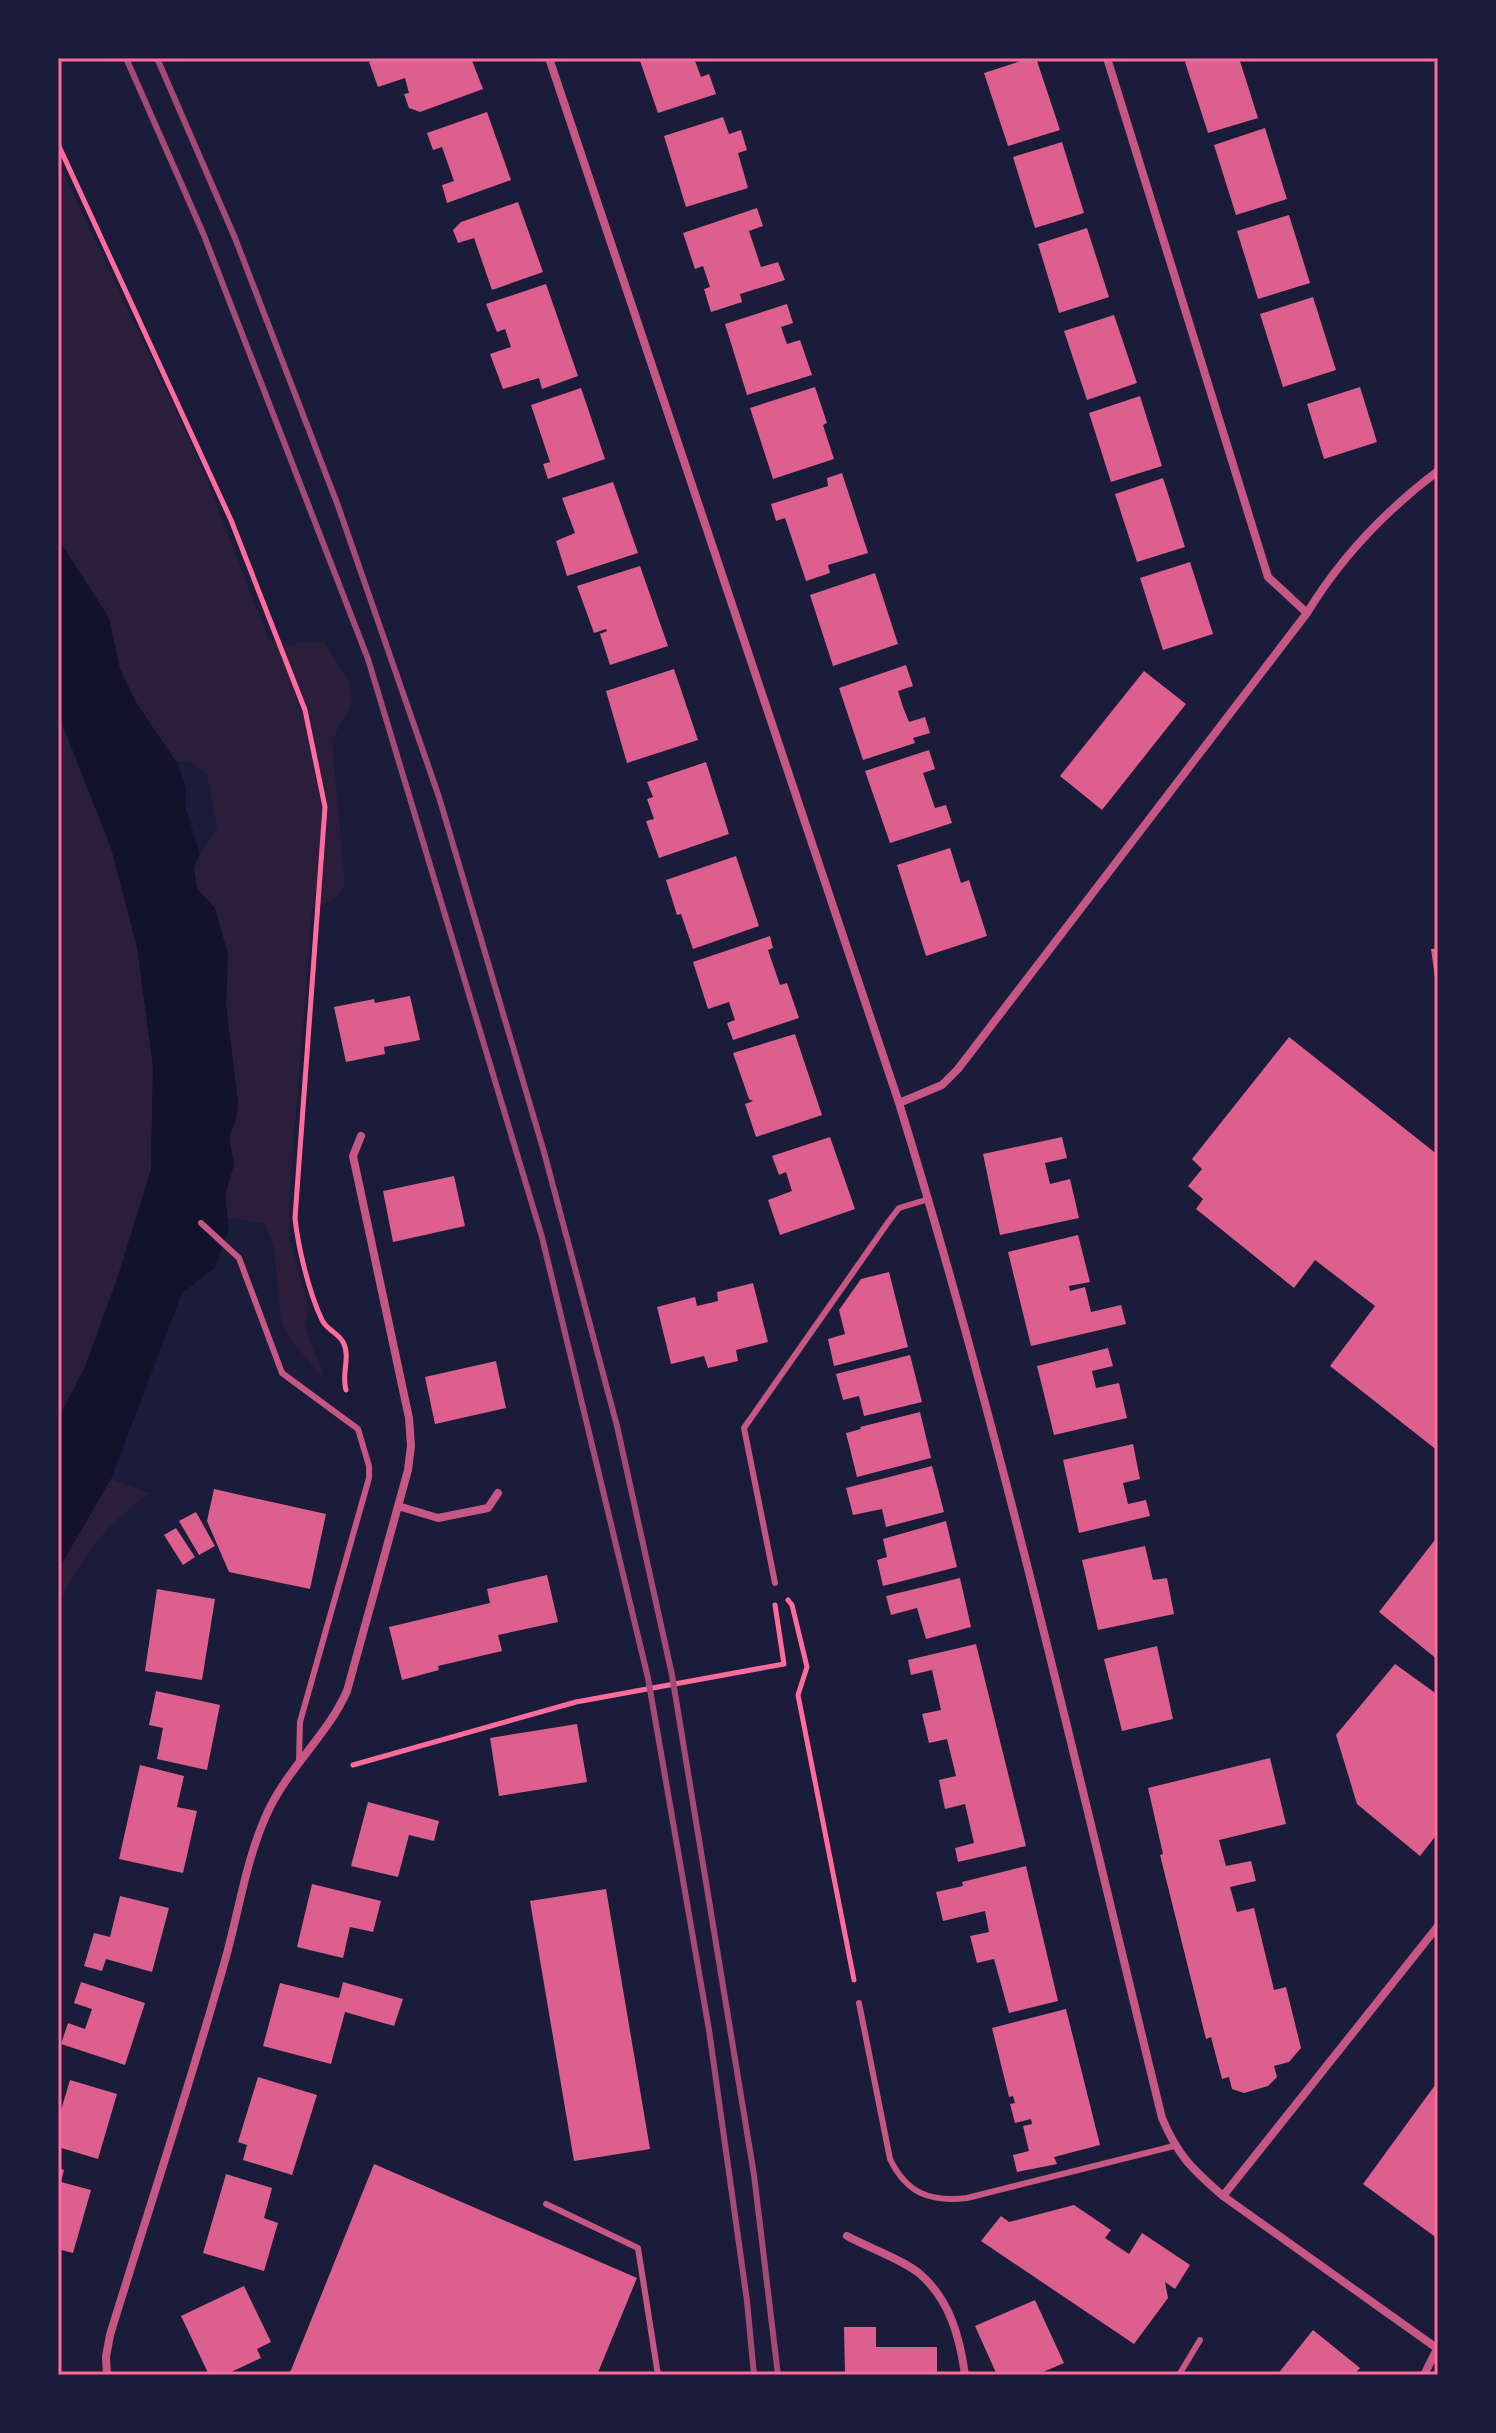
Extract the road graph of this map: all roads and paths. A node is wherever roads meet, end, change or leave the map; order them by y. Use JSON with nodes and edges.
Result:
{"nodes":[{"id":1,"x":549,"y":58,"type":"edge"},
{"id":2,"x":1107,"y":58,"type":"edge"},
{"id":3,"x":58,"y":144,"type":"edge"},
{"id":4,"x":1438,"y":471,"type":"edge"},
{"id":5,"x":1307,"y":613,"type":"junction"},
{"id":6,"x":899,"y":1103,"type":"junction"},
{"id":7,"x":361,"y":1136,"type":"dead end"},
{"id":8,"x":929,"y":1199,"type":"junction"},
{"id":9,"x":201,"y":1223,"type":"dead end"},
{"id":10,"x":358,"y":1429,"type":"junction"},
{"id":11,"x":498,"y":1493,"type":"dead end"},
{"id":12,"x":398,"y":1506,"type":"junction"},
{"id":13,"x":775,"y":1583,"type":"joint"},
{"id":14,"x":775,"y":1615,"type":"dead end"},
{"id":15,"x":299,"y":1760,"type":"junction"},
{"id":16,"x":353,"y":1765,"type":"dead end"},
{"id":17,"x":1438,"y":1926,"type":"edge"},
{"id":18,"x":859,"y":2003,"type":"joint"},
{"id":19,"x":1174,"y":2146,"type":"junction"},
{"id":20,"x":1223,"y":2196,"type":"junction"},
{"id":21,"x":546,"y":2204,"type":"dead end"},
{"id":22,"x":847,"y":2236,"type":"dead end"},
{"id":23,"x":1200,"y":2340,"type":"dead end"},
{"id":24,"x":1437,"y":2349,"type":"edge"},
{"id":25,"x":107,"y":2375,"type":"edge"},
{"id":26,"x":658,"y":2375,"type":"edge"},
{"id":27,"x":965,"y":2375,"type":"edge"},
{"id":28,"x":1179,"y":2375,"type":"edge"},
{"id":29,"x":1424,"y":2375,"type":"edge"}],
"edges":[{"from":1,"to":6,"type":"street"},
{"from":2,"to":5,"type":"street"},
{"from":3,"to":10,"type":"path"},
{"from":4,"to":5,"type":"street"},
{"from":5,"to":6,"type":"street"},
{"from":6,"to":8,"type":"street"},
{"from":7,"to":12,"type":"street"},
{"from":8,"to":13,"type":"lane"},
{"from":8,"to":19,"type":"street"},
{"from":9,"to":10,"type":"lane"},
{"from":10,"to":15,"type":"lane"},
{"from":11,"to":12,"type":"street"},
{"from":12,"to":15,"type":"street"},
{"from":13,"to":18,"type":"path"},
{"from":14,"to":16,"type":"path"},
{"from":15,"to":25,"type":"street"},
{"from":17,"to":20,"type":"street"},
{"from":18,"to":19,"type":"lane"},
{"from":19,"to":20,"type":"street"},
{"from":20,"to":24,"type":"street"},
{"from":21,"to":26,"type":"lane"},
{"from":22,"to":27,"type":"street"},
{"from":23,"to":28,"type":"lane"},
{"from":24,"to":29,"type":"street"}]}
